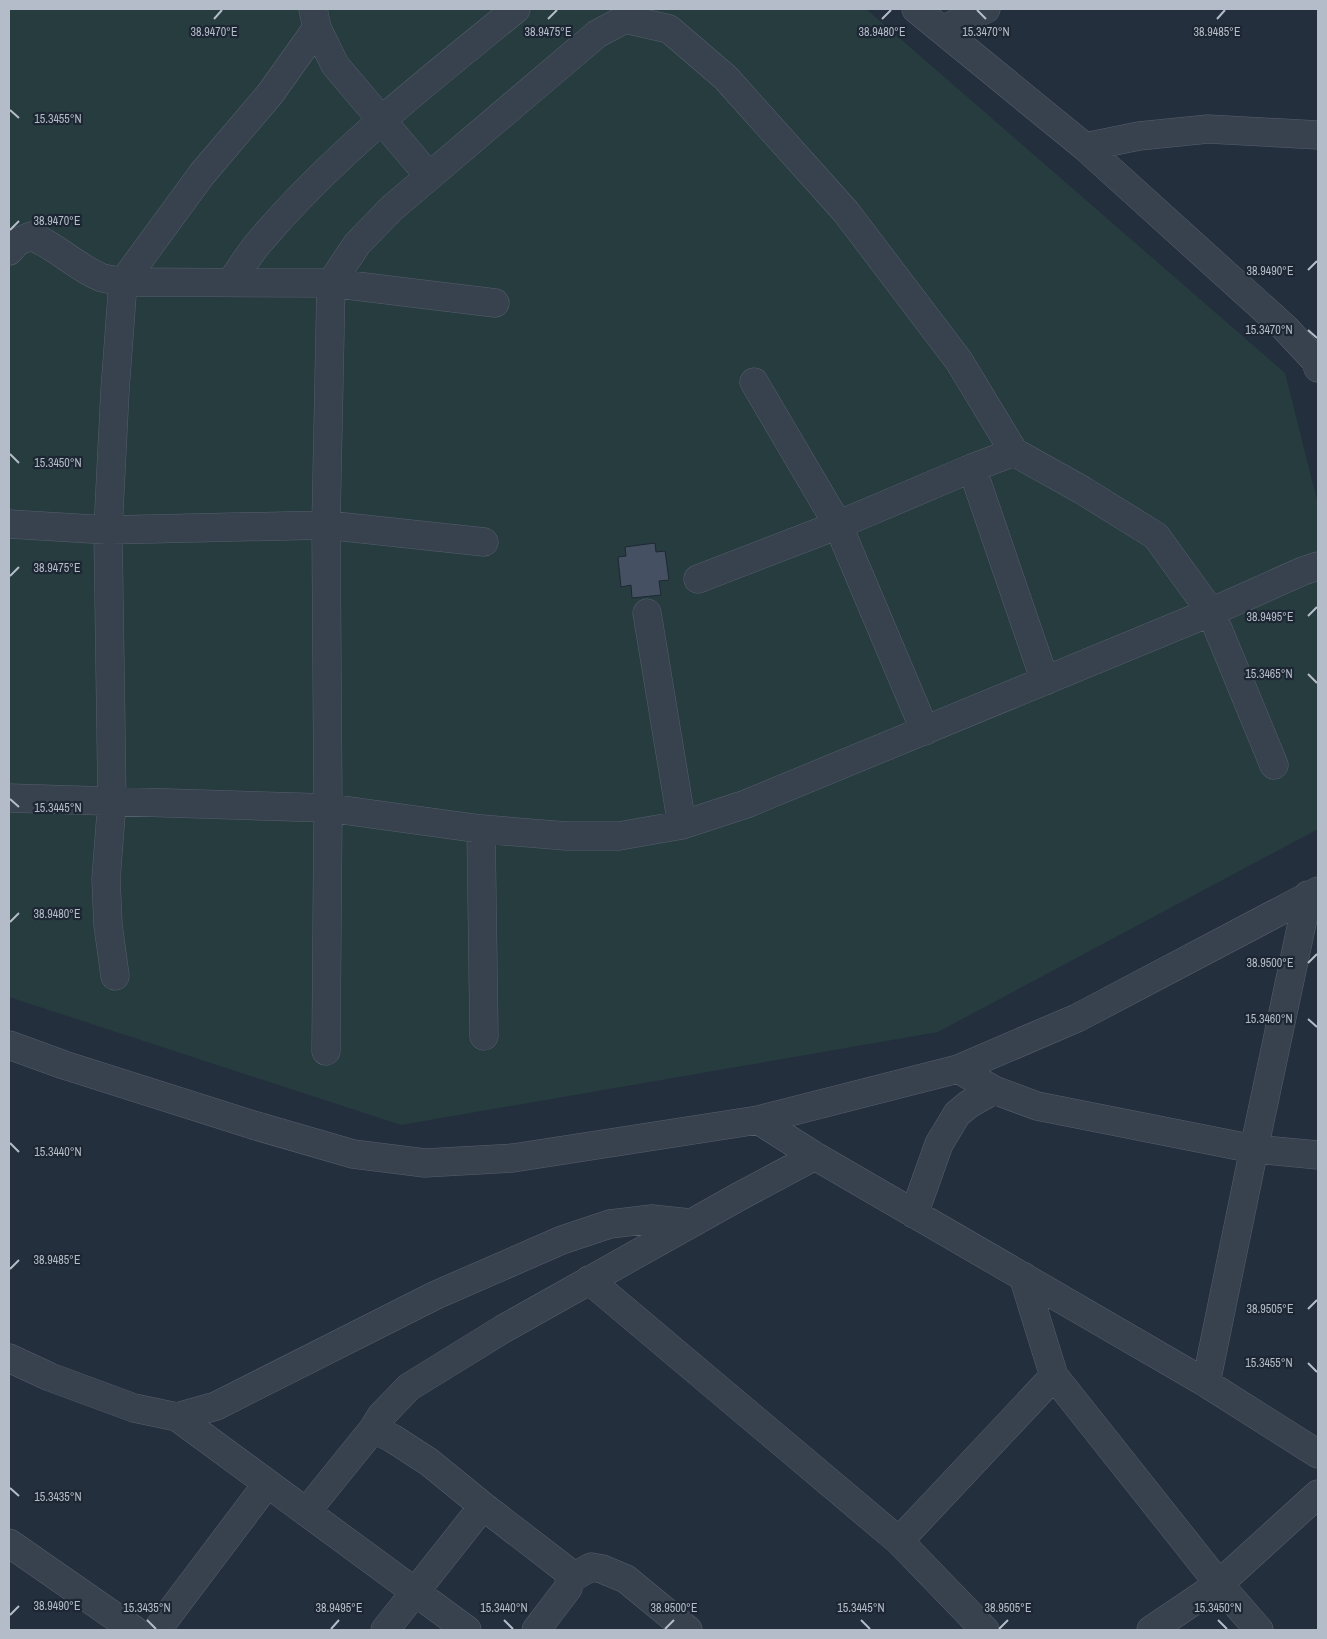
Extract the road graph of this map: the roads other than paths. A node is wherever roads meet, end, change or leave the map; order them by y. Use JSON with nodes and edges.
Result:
{"nodes":[{"id":1,"x":516,"y":9,"type":"edge"},
{"id":2,"x":916,"y":9,"type":"edge"},
{"id":3,"x":986,"y":9,"type":"edge"},
{"id":4,"x":315,"y":18,"type":"edge"},
{"id":5,"x":942,"y":30,"type":"junction"},
{"id":6,"x":382,"y":120,"type":"junction"},
{"id":7,"x":1318,"y":135,"type":"edge"},
{"id":8,"x":1085,"y":147,"type":"junction"},
{"id":9,"x":429,"y":176,"type":"junction"},
{"id":10,"x":9,"y":251,"type":"edge"},
{"id":11,"x":123,"y":282,"type":"junction"},
{"id":12,"x":231,"y":282,"type":"junction"},
{"id":13,"x":331,"y":283,"type":"junction"},
{"id":14,"x":495,"y":303,"type":"dead end"},
{"id":15,"x":1317,"y":363,"type":"edge"},
{"id":16,"x":754,"y":382,"type":"dead end"},
{"id":17,"x":1014,"y":452,"type":"junction"},
{"id":18,"x":972,"y":468,"type":"junction"},
{"id":19,"x":9,"y":524,"type":"edge"},
{"id":20,"x":326,"y":525,"type":"junction"},
{"id":21,"x":838,"y":525,"type":"junction"},
{"id":22,"x":108,"y":530,"type":"junction"},
{"id":23,"x":484,"y":542,"type":"dead end"},
{"id":24,"x":1318,"y":566,"type":"edge"},
{"id":25,"x":698,"y":579,"type":"dead end"},
{"id":26,"x":1211,"y":612,"type":"junction"},
{"id":27,"x":647,"y":613,"type":"dead end"},
{"id":28,"x":1045,"y":681,"type":"junction"},
{"id":29,"x":925,"y":731,"type":"junction"},
{"id":30,"x":1274,"y":765,"type":"dead end"},
{"id":31,"x":9,"y":798,"type":"edge"},
{"id":32,"x":112,"y":801,"type":"junction"},
{"id":33,"x":328,"y":808,"type":"junction"},
{"id":34,"x":682,"y":825,"type":"junction"},
{"id":35,"x":481,"y":829,"type":"junction"},
{"id":36,"x":1313,"y":893,"type":"edge"},
{"id":37,"x":115,"y":976,"type":"dead end"},
{"id":38,"x":484,"y":1036,"type":"dead end"},
{"id":39,"x":9,"y":1045,"type":"edge"},
{"id":40,"x":326,"y":1051,"type":"dead end"},
{"id":41,"x":958,"y":1069,"type":"junction"},
{"id":42,"x":994,"y":1090,"type":"junction"},
{"id":43,"x":758,"y":1120,"type":"junction"},
{"id":44,"x":1254,"y":1149,"type":"junction"},
{"id":45,"x":1318,"y":1155,"type":"edge"},
{"id":46,"x":815,"y":1156,"type":"junction"},
{"id":47,"x":914,"y":1214,"type":"junction"},
{"id":48,"x":690,"y":1223,"type":"junction"},
{"id":49,"x":1023,"y":1276,"type":"junction"},
{"id":50,"x":589,"y":1280,"type":"junction"},
{"id":51,"x":9,"y":1358,"type":"edge"},
{"id":52,"x":1054,"y":1376,"type":"junction"},
{"id":53,"x":1206,"y":1383,"type":"junction"},
{"id":54,"x":177,"y":1418,"type":"junction"},
{"id":55,"x":373,"y":1429,"type":"junction"},
{"id":56,"x":1318,"y":1454,"type":"edge"},
{"id":57,"x":267,"y":1484,"type":"junction"},
{"id":58,"x":1318,"y":1494,"type":"edge"},
{"id":59,"x":483,"y":1506,"type":"junction"},
{"id":60,"x":306,"y":1512,"type":"junction"},
{"id":61,"x":899,"y":1541,"type":"junction"},
{"id":62,"x":9,"y":1543,"type":"edge"},
{"id":63,"x":570,"y":1579,"type":"junction"},
{"id":64,"x":1218,"y":1584,"type":"junction"},
{"id":65,"x":415,"y":1591,"type":"junction"},
{"id":66,"x":134,"y":1630,"type":"edge"},
{"id":67,"x":157,"y":1630,"type":"edge"},
{"id":68,"x":385,"y":1630,"type":"edge"},
{"id":69,"x":467,"y":1630,"type":"edge"},
{"id":70,"x":536,"y":1630,"type":"edge"},
{"id":71,"x":688,"y":1630,"type":"edge"},
{"id":72,"x":986,"y":1630,"type":"edge"},
{"id":73,"x":1151,"y":1630,"type":"edge"},
{"id":74,"x":1260,"y":1630,"type":"edge"}],
"edges":[{"from":1,"to":6,"type":"street"},
{"from":2,"to":5,"type":"street"},
{"from":3,"to":5,"type":"street"},
{"from":4,"to":6,"type":"street"},
{"from":4,"to":11,"type":"street"},
{"from":5,"to":8,"type":"street"},
{"from":6,"to":9,"type":"street"},
{"from":6,"to":12,"type":"street"},
{"from":7,"to":8,"type":"street"},
{"from":8,"to":15,"type":"street"},
{"from":9,"to":13,"type":"street"},
{"from":9,"to":17,"type":"street"},
{"from":10,"to":11,"type":"street"},
{"from":11,"to":12,"type":"street"},
{"from":11,"to":22,"type":"street"},
{"from":12,"to":13,"type":"street"},
{"from":13,"to":14,"type":"street"},
{"from":13,"to":20,"type":"street"},
{"from":16,"to":21,"type":"street"},
{"from":17,"to":18,"type":"street"},
{"from":17,"to":26,"type":"street"},
{"from":18,"to":21,"type":"street"},
{"from":18,"to":28,"type":"street"},
{"from":19,"to":22,"type":"street"},
{"from":20,"to":22,"type":"street"},
{"from":20,"to":23,"type":"street"},
{"from":20,"to":33,"type":"street"},
{"from":21,"to":25,"type":"street"},
{"from":21,"to":29,"type":"street"},
{"from":22,"to":32,"type":"street"},
{"from":24,"to":26,"type":"street"},
{"from":26,"to":28,"type":"street"},
{"from":26,"to":30,"type":"street"},
{"from":27,"to":34,"type":"street"},
{"from":28,"to":29,"type":"street"},
{"from":29,"to":34,"type":"street"},
{"from":31,"to":32,"type":"street"},
{"from":32,"to":33,"type":"street"},
{"from":32,"to":37,"type":"street"},
{"from":33,"to":35,"type":"street"},
{"from":33,"to":40,"type":"street"},
{"from":34,"to":35,"type":"street"},
{"from":35,"to":38,"type":"street"},
{"from":36,"to":41,"type":"street"},
{"from":36,"to":44,"type":"street"},
{"from":39,"to":43,"type":"street"},
{"from":41,"to":42,"type":"street"},
{"from":41,"to":43,"type":"street"},
{"from":42,"to":44,"type":"street"},
{"from":42,"to":47,"type":"street"},
{"from":43,"to":46,"type":"street"},
{"from":44,"to":45,"type":"street"},
{"from":44,"to":53,"type":"street"},
{"from":46,"to":47,"type":"street"},
{"from":46,"to":48,"type":"street"},
{"from":47,"to":49,"type":"street"},
{"from":48,"to":50,"type":"street"},
{"from":48,"to":54,"type":"street"},
{"from":49,"to":52,"type":"street"},
{"from":49,"to":53,"type":"street"},
{"from":50,"to":55,"type":"street"},
{"from":50,"to":61,"type":"street"},
{"from":51,"to":54,"type":"street"},
{"from":52,"to":61,"type":"street"},
{"from":52,"to":64,"type":"street"},
{"from":53,"to":56,"type":"street"},
{"from":54,"to":57,"type":"street"},
{"from":55,"to":59,"type":"street"},
{"from":55,"to":60,"type":"street"},
{"from":57,"to":60,"type":"street"},
{"from":57,"to":67,"type":"street"},
{"from":58,"to":64,"type":"street"},
{"from":59,"to":63,"type":"street"},
{"from":59,"to":65,"type":"street"},
{"from":60,"to":65,"type":"street"},
{"from":61,"to":72,"type":"street"},
{"from":62,"to":66,"type":"street"},
{"from":63,"to":70,"type":"street"},
{"from":63,"to":71,"type":"street"},
{"from":64,"to":73,"type":"street"},
{"from":64,"to":74,"type":"street"},
{"from":65,"to":68,"type":"street"},
{"from":65,"to":69,"type":"street"}]}
